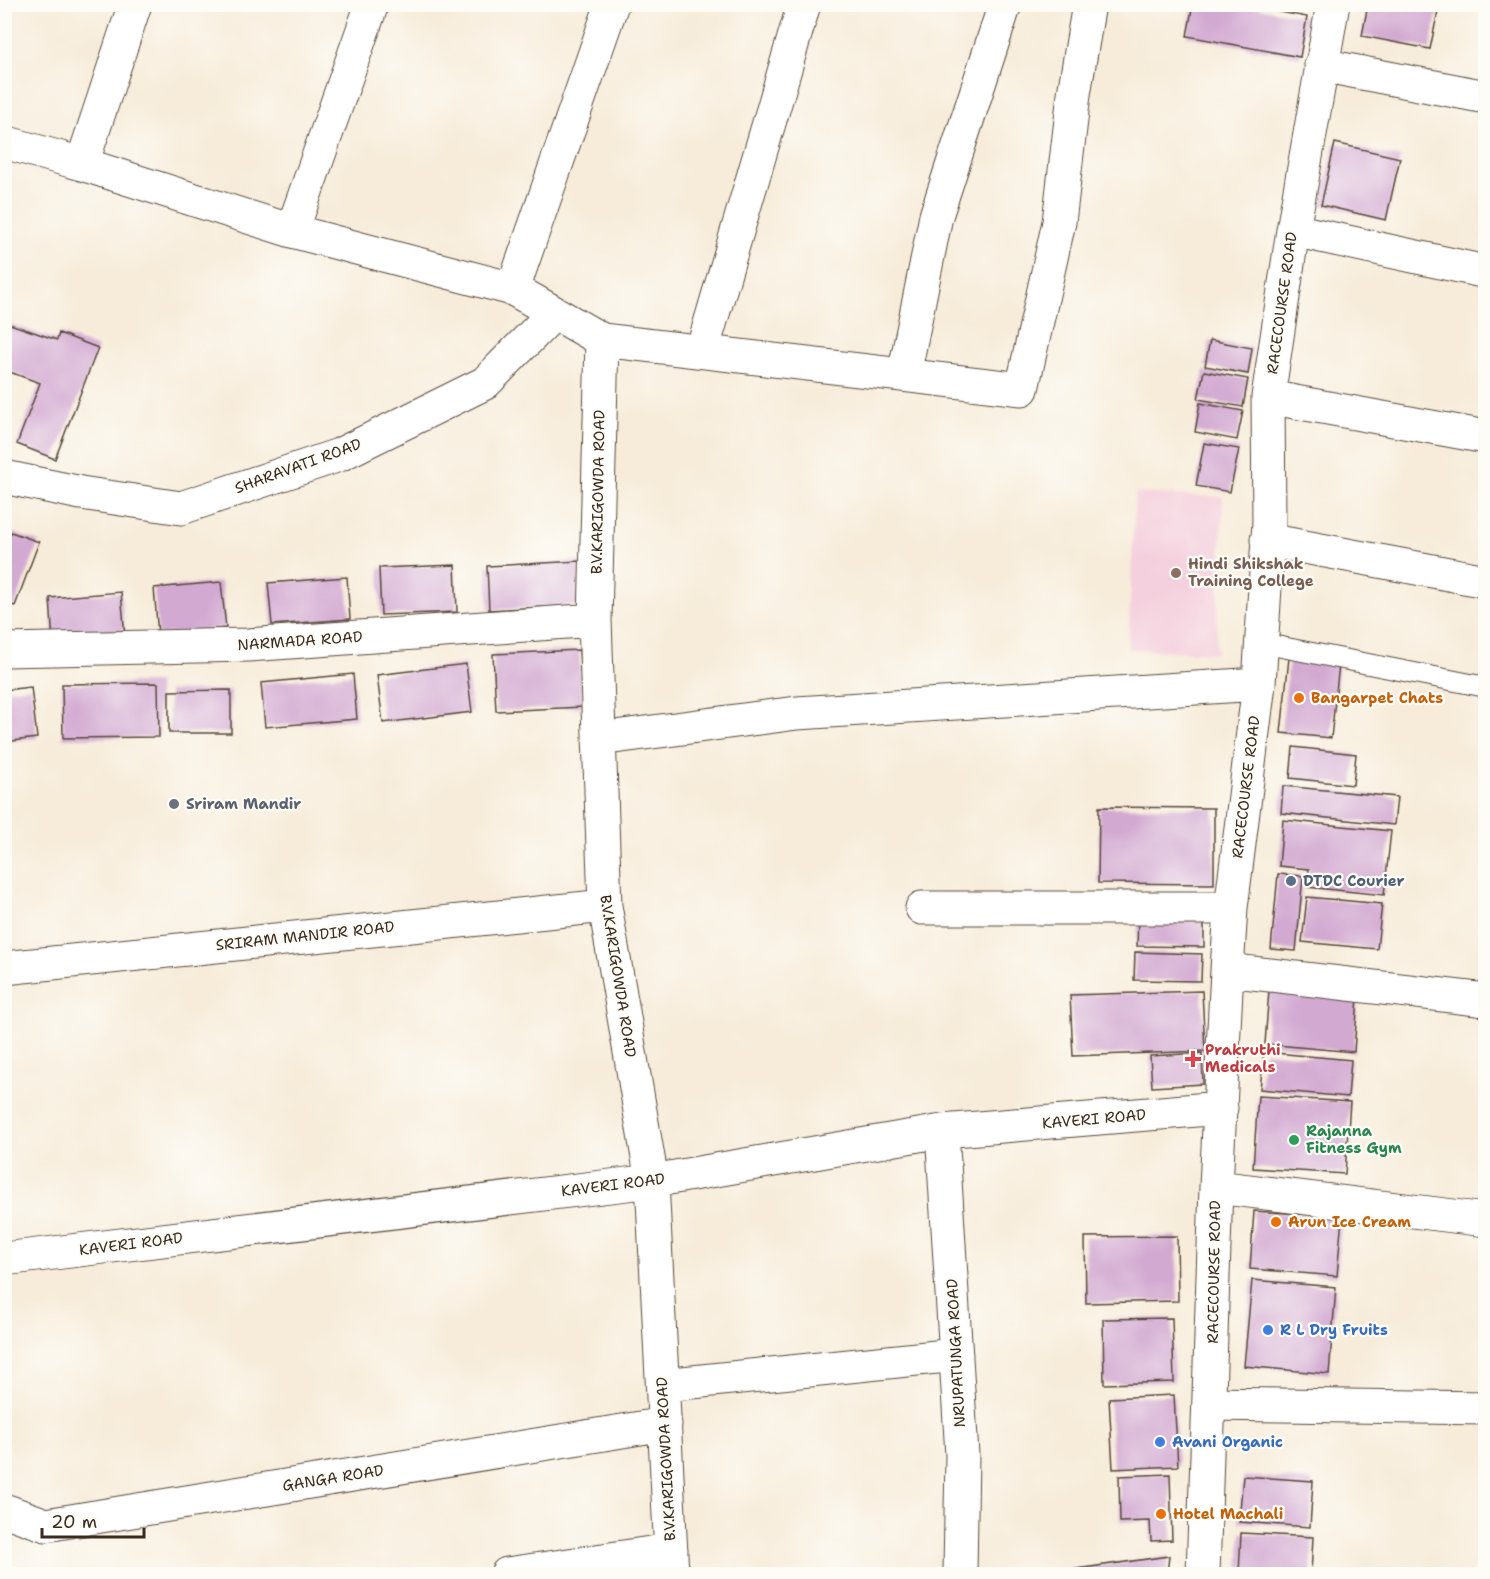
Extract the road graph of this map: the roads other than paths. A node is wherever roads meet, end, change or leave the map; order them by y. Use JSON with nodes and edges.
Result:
{"nodes":[{"id":1,"x":135,"y":4,"type":"edge"},
{"id":2,"x":372,"y":4,"type":"edge"},
{"id":3,"x":612,"y":4,"type":"edge"},
{"id":4,"x":804,"y":4,"type":"edge"},
{"id":5,"x":1005,"y":4,"type":"edge"},
{"id":6,"x":1089,"y":4,"type":"edge"},
{"id":7,"x":1333,"y":4,"type":"edge"},
{"id":8,"x":1321,"y":65,"type":"junction"},
{"id":9,"x":1485,"y":97,"type":"edge"},
{"id":10,"x":4,"y":142,"type":"edge"},
{"id":11,"x":82,"y":164,"type":"junction"},
{"id":12,"x":1293,"y":230,"type":"junction"},
{"id":13,"x":292,"y":231,"type":"junction"},
{"id":14,"x":1485,"y":272,"type":"edge"},
{"id":15,"x":513,"y":289,"type":"junction"},
{"id":16,"x":554,"y":313,"type":"junction"},
{"id":17,"x":602,"y":340,"type":"junction"},
{"id":18,"x":702,"y":351,"type":"junction"},
{"id":19,"x":904,"y":375,"type":"junction"},
{"id":20,"x":1268,"y":397,"type":"junction"},
{"id":21,"x":1485,"y":437,"type":"edge"},
{"id":22,"x":4,"y":477,"type":"edge"},
{"id":23,"x":1267,"y":540,"type":"junction"},
{"id":24,"x":1485,"y":581,"type":"edge"},
{"id":25,"x":595,"y":620,"type":"junction"},
{"id":26,"x":1261,"y":643,"type":"junction"},
{"id":27,"x":4,"y":650,"type":"edge"},
{"id":28,"x":1259,"y":684,"type":"junction"},
{"id":29,"x":1485,"y":687,"type":"edge"},
{"id":30,"x":599,"y":739,"type":"junction"},
{"id":31,"x":605,"y":906,"type":"junction"},
{"id":32,"x":1231,"y":908,"type":"junction"},
{"id":33,"x":922,"y":909,"type":"dead end"},
{"id":34,"x":4,"y":968,"type":"edge"},
{"id":35,"x":1227,"y":970,"type":"junction"},
{"id":36,"x":1485,"y":1000,"type":"edge"},
{"id":37,"x":1221,"y":1108,"type":"junction"},
{"id":38,"x":942,"y":1131,"type":"junction"},
{"id":39,"x":652,"y":1180,"type":"junction"},
{"id":40,"x":1216,"y":1187,"type":"junction"},
{"id":41,"x":1485,"y":1220,"type":"edge"},
{"id":42,"x":4,"y":1259,"type":"edge"},
{"id":43,"x":956,"y":1355,"type":"junction"},
{"id":44,"x":663,"y":1384,"type":"junction"},
{"id":45,"x":1211,"y":1404,"type":"junction"},
{"id":46,"x":1485,"y":1408,"type":"edge"},
{"id":47,"x":664,"y":1424,"type":"junction"},
{"id":48,"x":4,"y":1510,"type":"edge"},
{"id":49,"x":671,"y":1562,"type":"edge"},
{"id":50,"x":507,"y":1575,"type":"edge"},
{"id":51,"x":960,"y":1575,"type":"edge"},
{"id":52,"x":1203,"y":1575,"type":"edge"}],
"edges":[{"from":1,"to":11,"type":"street"},
{"from":2,"to":13,"type":"street"},
{"from":3,"to":15,"type":"street"},
{"from":4,"to":18,"type":"street"},
{"from":5,"to":19,"type":"street"},
{"from":6,"to":19,"type":"street"},
{"from":7,"to":8,"type":"street","name":"RACECOURSE ROAD"},
{"from":8,"to":9,"type":"street"},
{"from":8,"to":12,"type":"street","name":"RACECOURSE ROAD"},
{"from":10,"to":11,"type":"street"},
{"from":11,"to":13,"type":"street"},
{"from":12,"to":14,"type":"street"},
{"from":12,"to":20,"type":"street","name":"RACECOURSE ROAD"},
{"from":13,"to":15,"type":"street"},
{"from":15,"to":16,"type":"street"},
{"from":16,"to":17,"type":"street"},
{"from":16,"to":22,"type":"street","name":"SHARAVATI ROAD"},
{"from":17,"to":18,"type":"street"},
{"from":17,"to":25,"type":"street","name":"B.V.KARIGOWDA ROAD"},
{"from":18,"to":19,"type":"street"},
{"from":20,"to":21,"type":"street"},
{"from":20,"to":23,"type":"street","name":"RACECOURSE ROAD"},
{"from":23,"to":24,"type":"street"},
{"from":23,"to":26,"type":"street","name":"RACECOURSE ROAD"},
{"from":25,"to":27,"type":"street","name":"NARMADA ROAD"},
{"from":25,"to":30,"type":"street","name":"B.V.KARIGOWDA ROAD"},
{"from":26,"to":28,"type":"street","name":"RACECOURSE ROAD"},
{"from":26,"to":29,"type":"lane"},
{"from":28,"to":30,"type":"street"},
{"from":28,"to":32,"type":"street","name":"RACECOURSE ROAD"},
{"from":30,"to":31,"type":"street","name":"B.V.KARIGOWDA ROAD"},
{"from":31,"to":34,"type":"street","name":"SRIRAM MANDIR ROAD"},
{"from":31,"to":39,"type":"street","name":"B.V.KARIGOWDA ROAD"},
{"from":32,"to":33,"type":"street"},
{"from":32,"to":35,"type":"street","name":"RACECOURSE ROAD"},
{"from":35,"to":36,"type":"street"},
{"from":35,"to":37,"type":"street","name":"RACECOURSE ROAD"},
{"from":37,"to":38,"type":"street","name":"KAVERI ROAD"},
{"from":37,"to":40,"type":"street","name":"RACECOURSE ROAD"},
{"from":38,"to":39,"type":"street","name":"KAVERI ROAD"},
{"from":38,"to":43,"type":"street","name":"NRUPATUNGA ROAD"},
{"from":39,"to":42,"type":"street","name":"KAVERI ROAD"},
{"from":39,"to":44,"type":"street","name":"B.V.KARIGOWDA ROAD"},
{"from":40,"to":41,"type":"street"},
{"from":40,"to":45,"type":"street","name":"RACECOURSE ROAD"},
{"from":43,"to":44,"type":"street"},
{"from":43,"to":51,"type":"street","name":"NRUPATUNGA ROAD"},
{"from":44,"to":47,"type":"street","name":"B.V.KARIGOWDA ROAD"},
{"from":45,"to":46,"type":"street"},
{"from":45,"to":52,"type":"street","name":"RACECOURSE ROAD"},
{"from":47,"to":48,"type":"street","name":"GANGA ROAD"},
{"from":47,"to":49,"type":"street","name":"B.V.KARIGOWDA ROAD"},
{"from":49,"to":50,"type":"street"}]}
